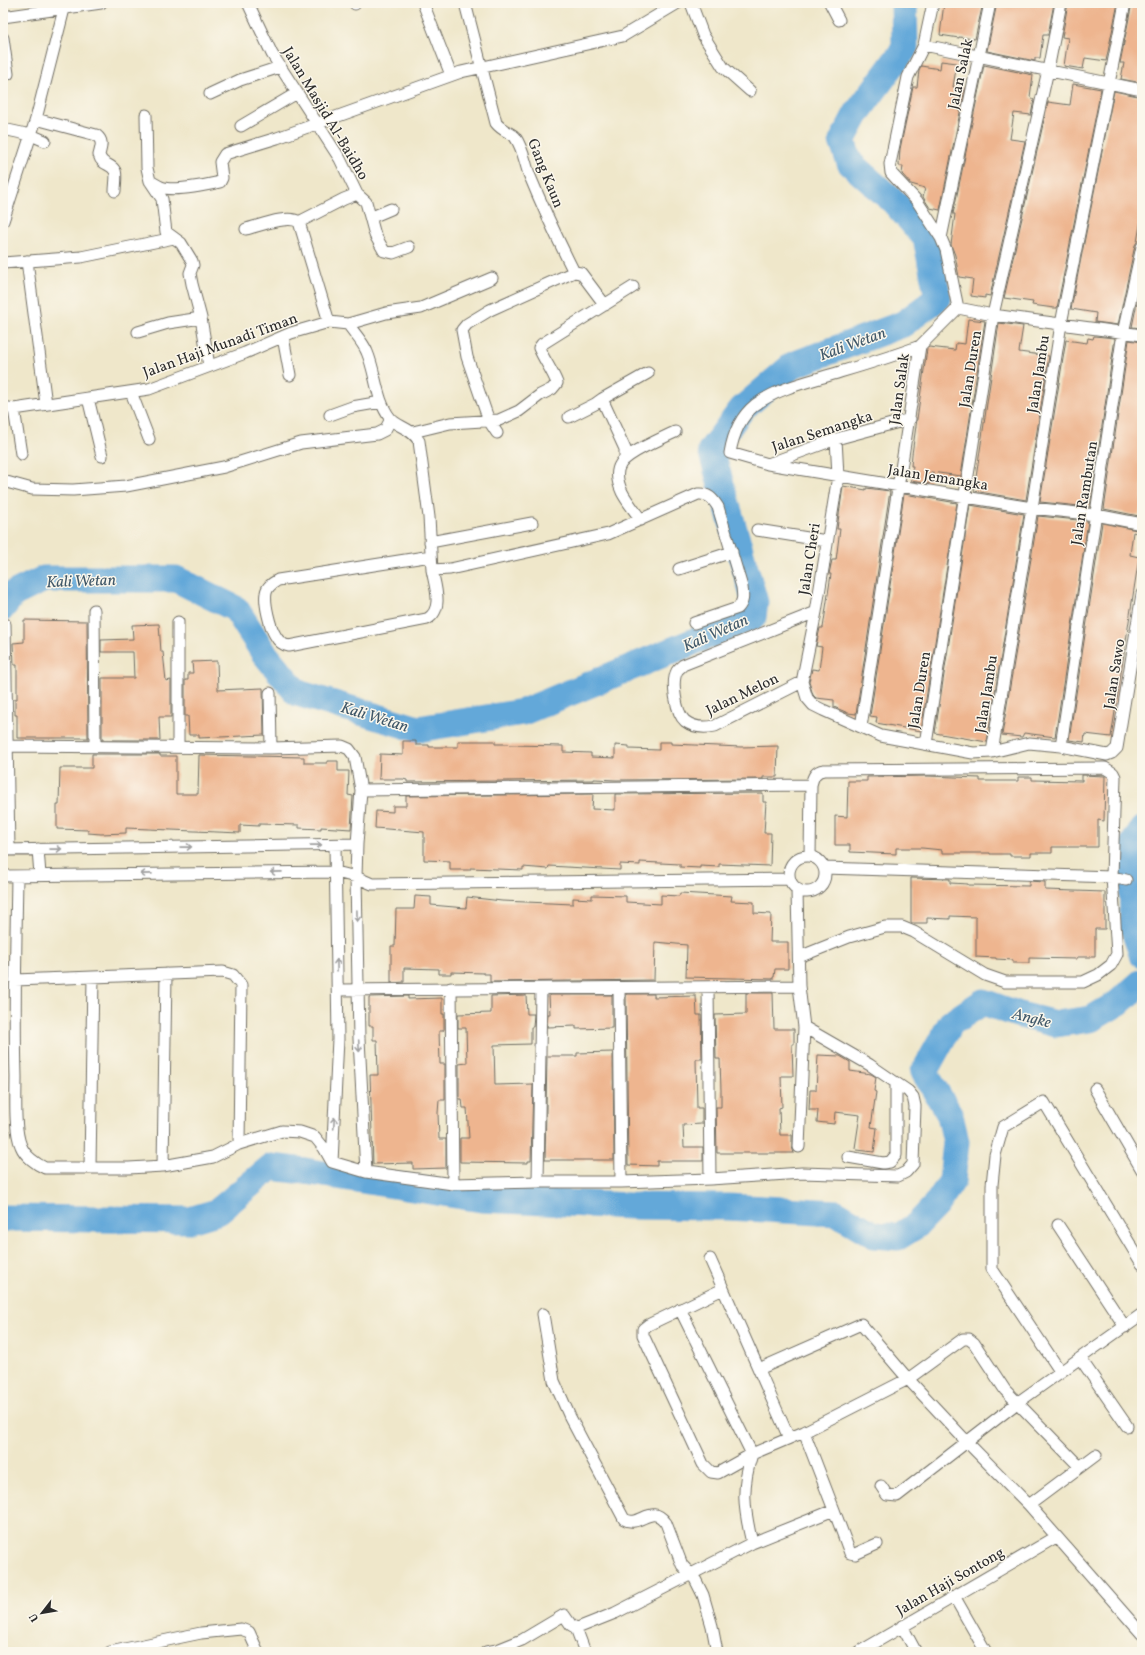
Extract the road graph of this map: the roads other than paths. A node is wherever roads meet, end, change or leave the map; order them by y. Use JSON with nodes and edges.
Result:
{"nodes":[{"id":1,"x":101,"y":3,"type":"edge"},
{"id":2,"x":248,"y":3,"type":"edge"},
{"id":3,"x":423,"y":3,"type":"edge"},
{"id":4,"x":465,"y":3,"type":"edge"},
{"id":5,"x":678,"y":3,"type":"edge"},
{"id":6,"x":691,"y":3,"type":"edge"},
{"id":7,"x":830,"y":3,"type":"edge"},
{"id":8,"x":933,"y":3,"type":"edge"},
{"id":9,"x":990,"y":3,"type":"edge"},
{"id":10,"x":1061,"y":3,"type":"edge"},
{"id":11,"x":1125,"y":3,"type":"edge"},
{"id":12,"x":76,"y":4,"type":"edge"},
{"id":13,"x":64,"y":8,"type":"junction"},
{"id":14,"x":3,"y":17,"type":"edge"},
{"id":15,"x":839,"y":20,"type":"dead end"},
{"id":16,"x":3,"y":38,"type":"edge"},
{"id":17,"x":924,"y":45,"type":"junction"},
{"id":18,"x":979,"y":56,"type":"junction"},
{"id":19,"x":280,"y":67,"type":"junction"},
{"id":20,"x":482,"y":68,"type":"junction"},
{"id":21,"x":1048,"y":70,"type":"junction"},
{"id":22,"x":8,"y":74,"type":"dead end"},
{"id":23,"x":451,"y":76,"type":"junction"},
{"id":24,"x":1109,"y":83,"type":"junction"},
{"id":25,"x":1142,"y":90,"type":"edge"},
{"id":26,"x":750,"y":91,"type":"dead end"},
{"id":27,"x":297,"y":93,"type":"junction"},
{"id":28,"x":210,"y":94,"type":"dead end"},
{"id":29,"x":146,"y":115,"type":"dead end"},
{"id":30,"x":36,"y":119,"type":"junction"},
{"id":31,"x":316,"y":123,"type":"junction"},
{"id":32,"x":241,"y":126,"type":"dead end"},
{"id":33,"x":3,"y":129,"type":"edge"},
{"id":34,"x":31,"y":135,"type":"junction"},
{"id":35,"x":45,"y":141,"type":"dead end"},
{"id":36,"x":150,"y":181,"type":"junction"},
{"id":37,"x":115,"y":191,"type":"dead end"},
{"id":38,"x":357,"y":194,"type":"junction"},
{"id":39,"x":391,"y":210,"type":"dead end"},
{"id":40,"x":372,"y":217,"type":"junction"},
{"id":41,"x":3,"y":221,"type":"edge"},
{"id":42,"x":299,"y":222,"type":"junction"},
{"id":43,"x":246,"y":229,"type":"dead end"},
{"id":44,"x":174,"y":238,"type":"junction"},
{"id":45,"x":941,"y":238,"type":"junction"},
{"id":46,"x":409,"y":247,"type":"dead end"},
{"id":47,"x":1142,"y":247,"type":"edge"},
{"id":48,"x":27,"y":261,"type":"junction"},
{"id":49,"x":3,"y":263,"type":"edge"},
{"id":50,"x":574,"y":272,"type":"junction"},
{"id":51,"x":492,"y":278,"type":"dead end"},
{"id":52,"x":633,"y":288,"type":"dead end"},
{"id":53,"x":605,"y":305,"type":"junction"},
{"id":54,"x":958,"y":308,"type":"junction"},
{"id":55,"x":993,"y":315,"type":"junction"},
{"id":56,"x":201,"y":318,"type":"junction"},
{"id":57,"x":329,"y":322,"type":"junction"},
{"id":58,"x":348,"y":324,"type":"junction"},
{"id":59,"x":1061,"y":324,"type":"junction"},
{"id":60,"x":138,"y":332,"type":"dead end"},
{"id":61,"x":1123,"y":333,"type":"junction"},
{"id":62,"x":1142,"y":335,"type":"edge"},
{"id":63,"x":282,"y":337,"type":"junction"},
{"id":64,"x":920,"y":346,"type":"junction"},
{"id":65,"x":209,"y":366,"type":"junction"},
{"id":66,"x":648,"y":373,"type":"dead end"},
{"id":67,"x":290,"y":374,"type":"dead end"},
{"id":68,"x":131,"y":392,"type":"junction"},
{"id":69,"x":88,"y":398,"type":"junction"},
{"id":70,"x":602,"y":399,"type":"junction"},
{"id":71,"x":381,"y":402,"type":"junction"},
{"id":72,"x":46,"y":404,"type":"junction"},
{"id":73,"x":9,"y":408,"type":"edge"},
{"id":74,"x":330,"y":414,"type":"dead end"},
{"id":75,"x":569,"y":417,"type":"dead end"},
{"id":76,"x":391,"y":419,"type":"junction"},
{"id":77,"x":910,"y":419,"type":"junction"},
{"id":78,"x":489,"y":421,"type":"junction"},
{"id":79,"x":413,"y":432,"type":"junction"},
{"id":80,"x":675,"y":432,"type":"dead end"},
{"id":81,"x":497,"y":433,"type":"dead end"},
{"id":82,"x":149,"y":439,"type":"dead end"},
{"id":83,"x":836,"y":439,"type":"junction"},
{"id":84,"x":21,"y":454,"type":"dead end"},
{"id":85,"x":102,"y":456,"type":"dead end"},
{"id":86,"x":626,"y":457,"type":"junction"},
{"id":87,"x":768,"y":464,"type":"junction"},
{"id":88,"x":838,"y":476,"type":"junction"},
{"id":89,"x":3,"y":481,"type":"edge"},
{"id":90,"x":899,"y":486,"type":"junction"},
{"id":91,"x":965,"y":496,"type":"junction"},
{"id":92,"x":1032,"y":508,"type":"junction"},
{"id":93,"x":1096,"y":515,"type":"junction"},
{"id":94,"x":641,"y":520,"type":"junction"},
{"id":95,"x":532,"y":522,"type":"dead end"},
{"id":96,"x":1142,"y":524,"type":"edge"},
{"id":97,"x":757,"y":530,"type":"dead end"},
{"id":98,"x":827,"y":541,"type":"junction"},
{"id":99,"x":430,"y":542,"type":"junction"},
{"id":100,"x":732,"y":552,"type":"junction"},
{"id":101,"x":431,"y":556,"type":"junction"},
{"id":102,"x":679,"y":569,"type":"dead end"},
{"id":103,"x":432,"y":570,"type":"junction"},
{"id":104,"x":1142,"y":594,"type":"edge"},
{"id":105,"x":94,"y":610,"type":"dead end"},
{"id":106,"x":816,"y":612,"type":"junction"},
{"id":107,"x":178,"y":622,"type":"dead end"},
{"id":108,"x":694,"y":623,"type":"dead end"},
{"id":109,"x":5,"y":624,"type":"dead end"},
{"id":110,"x":802,"y":682,"type":"junction"},
{"id":111,"x":270,"y":693,"type":"dead end"},
{"id":112,"x":861,"y":727,"type":"junction"},
{"id":113,"x":926,"y":744,"type":"junction"},
{"id":114,"x":7,"y":746,"type":"junction"},
{"id":115,"x":95,"y":746,"type":"junction"},
{"id":116,"x":1061,"y":746,"type":"junction"},
{"id":117,"x":178,"y":747,"type":"junction"},
{"id":118,"x":271,"y":748,"type":"junction"},
{"id":119,"x":992,"y":752,"type":"junction"},
{"id":120,"x":811,"y":785,"type":"junction"},
{"id":121,"x":361,"y":790,"type":"junction"},
{"id":122,"x":357,"y":844,"type":"junction"},
{"id":123,"x":335,"y":845,"type":"junction"},
{"id":124,"x":38,"y":849,"type":"junction"},
{"id":125,"x":6,"y":850,"type":"edge"},
{"id":126,"x":810,"y":856,"type":"junction"},
{"id":127,"x":824,"y":868,"type":"junction"},
{"id":128,"x":336,"y":872,"type":"junction"},
{"id":129,"x":40,"y":875,"type":"junction"},
{"id":130,"x":4,"y":876,"type":"edge"},
{"id":131,"x":17,"y":876,"type":"junction"},
{"id":132,"x":1112,"y":877,"type":"junction"},
{"id":133,"x":356,"y":878,"type":"junction"},
{"id":134,"x":789,"y":880,"type":"junction"},
{"id":135,"x":1126,"y":880,"type":"dead end"},
{"id":136,"x":797,"y":890,"type":"junction"},
{"id":137,"x":799,"y":957,"type":"junction"},
{"id":138,"x":166,"y":974,"type":"junction"},
{"id":139,"x":93,"y":977,"type":"junction"},
{"id":140,"x":15,"y":980,"type":"junction"},
{"id":141,"x":799,"y":986,"type":"junction"},
{"id":142,"x":708,"y":987,"type":"junction"},
{"id":143,"x":451,"y":988,"type":"junction"},
{"id":144,"x":541,"y":988,"type":"junction"},
{"id":145,"x":619,"y":988,"type":"junction"},
{"id":146,"x":338,"y":990,"type":"junction"},
{"id":147,"x":358,"y":990,"type":"junction"},
{"id":148,"x":804,"y":1027,"type":"junction"},
{"id":149,"x":896,"y":1084,"type":"junction"},
{"id":150,"x":1096,"y":1089,"type":"dead end"},
{"id":151,"x":239,"y":1144,"type":"junction"},
{"id":152,"x":799,"y":1147,"type":"dead end"},
{"id":153,"x":848,"y":1157,"type":"dead end"},
{"id":154,"x":332,"y":1162,"type":"junction"},
{"id":155,"x":163,"y":1166,"type":"junction"},
{"id":156,"x":90,"y":1167,"type":"junction"},
{"id":157,"x":1142,"y":1170,"type":"edge"},
{"id":158,"x":366,"y":1172,"type":"junction"},
{"id":159,"x":710,"y":1179,"type":"junction"},
{"id":160,"x":538,"y":1182,"type":"junction"},
{"id":161,"x":621,"y":1182,"type":"junction"},
{"id":162,"x":453,"y":1184,"type":"junction"},
{"id":163,"x":1058,"y":1225,"type":"dead end"},
{"id":164,"x":710,"y":1259,"type":"dead end"},
{"id":165,"x":1142,"y":1264,"type":"edge"},
{"id":166,"x":723,"y":1289,"type":"junction"},
{"id":167,"x":680,"y":1309,"type":"junction"},
{"id":168,"x":543,"y":1314,"type":"dead end"},
{"id":169,"x":1142,"y":1314,"type":"edge"},
{"id":170,"x":1126,"y":1327,"type":"junction"},
{"id":171,"x":1080,"y":1358,"type":"junction"},
{"id":172,"x":759,"y":1369,"type":"junction"},
{"id":173,"x":1060,"y":1371,"type":"junction"},
{"id":174,"x":908,"y":1379,"type":"junction"},
{"id":175,"x":1017,"y":1403,"type":"junction"},
{"id":176,"x":1127,"y":1426,"type":"dead end"},
{"id":177,"x":804,"y":1432,"type":"junction"},
{"id":178,"x":789,"y":1438,"type":"junction"},
{"id":179,"x":967,"y":1442,"type":"junction"},
{"id":180,"x":752,"y":1454,"type":"junction"},
{"id":181,"x":1096,"y":1455,"type":"dead end"},
{"id":182,"x":1080,"y":1467,"type":"junction"},
{"id":183,"x":881,"y":1486,"type":"dead end"},
{"id":184,"x":1029,"y":1505,"type":"junction"},
{"id":185,"x":834,"y":1510,"type":"junction"},
{"id":186,"x":1056,"y":1537,"type":"junction"},
{"id":187,"x":752,"y":1543,"type":"junction"},
{"id":188,"x":877,"y":1544,"type":"dead end"},
{"id":189,"x":689,"y":1574,"type":"junction"},
{"id":190,"x":954,"y":1596,"type":"junction"},
{"id":191,"x":902,"y":1626,"type":"junction"},
{"id":192,"x":576,"y":1628,"type":"junction"},
{"id":193,"x":1142,"y":1634,"type":"edge"},
{"id":194,"x":110,"y":1652,"type":"edge"},
{"id":195,"x":258,"y":1652,"type":"edge"},
{"id":196,"x":486,"y":1652,"type":"edge"},
{"id":197,"x":585,"y":1652,"type":"edge"},
{"id":198,"x":717,"y":1652,"type":"edge"},
{"id":199,"x":860,"y":1652,"type":"edge"},
{"id":200,"x":916,"y":1652,"type":"edge"},
{"id":201,"x":986,"y":1652,"type":"edge"}],
"edges":[{"from":1,"to":12,"type":"street"},
{"from":2,"to":19,"type":"street","name":"Jalan Masjid Al-Baidho"},
{"from":3,"to":23,"type":"street"},
{"from":4,"to":20,"type":"street","name":"Gang Kaun"},
{"from":5,"to":20,"type":"street"},
{"from":6,"to":26,"type":"street"},
{"from":7,"to":15,"type":"street"},
{"from":8,"to":17,"type":"street"},
{"from":9,"to":18,"type":"street","name":"Jalan Salak"},
{"from":10,"to":21,"type":"street","name":"Jalan Duren"},
{"from":11,"to":24,"type":"street","name":"Jalan Jambu"},
{"from":12,"to":13,"type":"street"},
{"from":13,"to":14,"type":"street"},
{"from":13,"to":30,"type":"street"},
{"from":16,"to":22,"type":"street"},
{"from":17,"to":18,"type":"street"},
{"from":17,"to":45,"type":"street"},
{"from":18,"to":21,"type":"street"},
{"from":18,"to":45,"type":"street","name":"Jalan Salak"},
{"from":19,"to":27,"type":"street","name":"Jalan Masjid Al-Baidho"},
{"from":19,"to":28,"type":"street"},
{"from":20,"to":23,"type":"street"},
{"from":20,"to":50,"type":"street","name":"Gang Kaun"},
{"from":21,"to":24,"type":"street"},
{"from":21,"to":55,"type":"street","name":"Jalan Duren"},
{"from":23,"to":31,"type":"street"},
{"from":24,"to":25,"type":"street"},
{"from":24,"to":59,"type":"street","name":"Jalan Jambu"},
{"from":27,"to":31,"type":"street","name":"Jalan Masjid Al-Baidho"},
{"from":27,"to":32,"type":"street"},
{"from":29,"to":36,"type":"street"},
{"from":30,"to":34,"type":"street"},
{"from":30,"to":37,"type":"street"},
{"from":31,"to":36,"type":"street"},
{"from":31,"to":38,"type":"street","name":"Jalan Masjid Al-Baidho"},
{"from":33,"to":34,"type":"street"},
{"from":34,"to":35,"type":"street"},
{"from":34,"to":41,"type":"street"},
{"from":36,"to":44,"type":"street"},
{"from":38,"to":40,"type":"street"},
{"from":38,"to":42,"type":"street","name":"Jalan Masjid Al-Baidho"},
{"from":39,"to":40,"type":"street"},
{"from":40,"to":46,"type":"street"},
{"from":42,"to":43,"type":"street"},
{"from":42,"to":57,"type":"street"},
{"from":44,"to":48,"type":"street"},
{"from":44,"to":56,"type":"street"},
{"from":45,"to":54,"type":"street"},
{"from":47,"to":61,"type":"street","name":"Jalan Rambutan"},
{"from":48,"to":49,"type":"street"},
{"from":48,"to":72,"type":"street"},
{"from":50,"to":53,"type":"street"},
{"from":50,"to":78,"type":"street"},
{"from":51,"to":58,"type":"street"},
{"from":52,"to":53,"type":"street"},
{"from":53,"to":78,"type":"street"},
{"from":54,"to":55,"type":"street"},
{"from":54,"to":64,"type":"street","name":"Jalan Salak"},
{"from":55,"to":59,"type":"street"},
{"from":55,"to":91,"type":"street","name":"Jalan Duren"},
{"from":56,"to":60,"type":"street"},
{"from":56,"to":65,"type":"street"},
{"from":57,"to":58,"type":"street"},
{"from":57,"to":63,"type":"street","name":"Jalan Haji Munadi Timan"},
{"from":58,"to":71,"type":"street"},
{"from":59,"to":61,"type":"street"},
{"from":59,"to":92,"type":"street","name":"Jalan Jambu"},
{"from":61,"to":62,"type":"street"},
{"from":61,"to":93,"type":"street","name":"Jalan Rambutan"},
{"from":63,"to":65,"type":"street","name":"Jalan Haji Munadi Timan"},
{"from":63,"to":67,"type":"street"},
{"from":64,"to":77,"type":"street","name":"Jalan Salak"},
{"from":64,"to":87,"type":"street","name":"Jalan Jemangka"},
{"from":65,"to":68,"type":"street","name":"Jalan Haji Munadi Timan"},
{"from":66,"to":70,"type":"street"},
{"from":68,"to":69,"type":"street","name":"Jalan Haji Munadi Timan"},
{"from":68,"to":82,"type":"street"},
{"from":69,"to":72,"type":"street","name":"Jalan Haji Munadi Timan"},
{"from":69,"to":85,"type":"street"},
{"from":70,"to":75,"type":"street"},
{"from":70,"to":86,"type":"street"},
{"from":71,"to":74,"type":"street"},
{"from":71,"to":76,"type":"street"},
{"from":72,"to":73,"type":"street","name":"Jalan Haji Munadi Timan"},
{"from":73,"to":84,"type":"street"},
{"from":76,"to":79,"type":"street"},
{"from":76,"to":89,"type":"street"},
{"from":77,"to":83,"type":"street","name":"Jalan Semangka"},
{"from":77,"to":90,"type":"street","name":"Jalan Salak"},
{"from":78,"to":79,"type":"street"},
{"from":78,"to":81,"type":"street"},
{"from":79,"to":99,"type":"street"},
{"from":80,"to":86,"type":"street"},
{"from":83,"to":87,"type":"street","name":"Jalan Semangka"},
{"from":83,"to":88,"type":"street","name":"Jalan Cheri"},
{"from":86,"to":94,"type":"street"},
{"from":87,"to":88,"type":"street","name":"Jalan Jemangka"},
{"from":88,"to":90,"type":"street","name":"Jalan Jemangka"},
{"from":88,"to":98,"type":"street","name":"Jalan Cheri"},
{"from":90,"to":91,"type":"street","name":"Jalan Jemangka"},
{"from":90,"to":112,"type":"street","name":"Jalan Salak"},
{"from":91,"to":92,"type":"street","name":"Jalan Jemangka"},
{"from":91,"to":113,"type":"street","name":"Jalan Duren"},
{"from":92,"to":93,"type":"street","name":"Jalan Jemangka"},
{"from":92,"to":119,"type":"street","name":"Jalan Jambu"},
{"from":93,"to":96,"type":"street","name":"Jalan Jemangka"},
{"from":93,"to":116,"type":"street","name":"Jalan Rambutan"},
{"from":94,"to":100,"type":"street"},
{"from":94,"to":103,"type":"street"},
{"from":95,"to":99,"type":"street"},
{"from":97,"to":98,"type":"street"},
{"from":98,"to":106,"type":"street","name":"Jalan Cheri"},
{"from":99,"to":101,"type":"street"},
{"from":100,"to":102,"type":"street"},
{"from":100,"to":108,"type":"street"},
{"from":101,"to":103,"type":"street"},
{"from":101,"to":103,"type":"street"},
{"from":104,"to":116,"type":"street","name":"Jalan Sawo"},
{"from":105,"to":115,"type":"street"},
{"from":106,"to":110,"type":"street","name":"Jalan Cheri"},
{"from":106,"to":110,"type":"street","name":"Jalan Melon"},
{"from":107,"to":117,"type":"street"},
{"from":109,"to":114,"type":"street"},
{"from":110,"to":112,"type":"street"},
{"from":111,"to":118,"type":"street"},
{"from":112,"to":113,"type":"street"},
{"from":113,"to":119,"type":"street"},
{"from":114,"to":115,"type":"street"},
{"from":114,"to":125,"type":"street"},
{"from":115,"to":117,"type":"street"},
{"from":116,"to":119,"type":"street"},
{"from":117,"to":118,"type":"street"},
{"from":118,"to":121,"type":"street"},
{"from":120,"to":121,"type":"street"},
{"from":120,"to":126,"type":"street"},
{"from":120,"to":132,"type":"street"},
{"from":121,"to":122,"type":"street"},
{"from":122,"to":123,"type":"street"},
{"from":122,"to":133,"type":"street"},
{"from":124,"to":123,"type":"street","one_way":true},
{"from":123,"to":128,"type":"street"},
{"from":124,"to":125,"type":"street"},
{"from":124,"to":129,"type":"street"},
{"from":126,"to":127,"type":"street"},
{"from":126,"to":134,"type":"street"},
{"from":127,"to":132,"type":"street"},
{"from":127,"to":136,"type":"street"},
{"from":128,"to":129,"type":"street","one_way":true},
{"from":128,"to":133,"type":"street"},
{"from":146,"to":128,"type":"street","one_way":true},
{"from":129,"to":131,"type":"street"},
{"from":130,"to":131,"type":"street"},
{"from":131,"to":140,"type":"street"},
{"from":132,"to":135,"type":"street"},
{"from":132,"to":137,"type":"street"},
{"from":133,"to":134,"type":"street"},
{"from":133,"to":147,"type":"street","one_way":true},
{"from":134,"to":136,"type":"street"},
{"from":136,"to":137,"type":"street"},
{"from":137,"to":141,"type":"street"},
{"from":138,"to":139,"type":"street"},
{"from":138,"to":151,"type":"street"},
{"from":138,"to":155,"type":"street"},
{"from":139,"to":140,"type":"street"},
{"from":139,"to":156,"type":"street"},
{"from":140,"to":156,"type":"street"},
{"from":141,"to":142,"type":"street"},
{"from":141,"to":148,"type":"street"},
{"from":142,"to":145,"type":"street"},
{"from":142,"to":159,"type":"street"},
{"from":143,"to":144,"type":"street"},
{"from":143,"to":147,"type":"street"},
{"from":143,"to":162,"type":"street"},
{"from":144,"to":145,"type":"street"},
{"from":144,"to":160,"type":"street"},
{"from":145,"to":161,"type":"street"},
{"from":146,"to":147,"type":"street"},
{"from":154,"to":146,"type":"street","one_way":true},
{"from":147,"to":158,"type":"street","one_way":true},
{"from":148,"to":149,"type":"street"},
{"from":148,"to":152,"type":"street"},
{"from":149,"to":153,"type":"street"},
{"from":149,"to":159,"type":"street"},
{"from":150,"to":157,"type":"street"},
{"from":151,"to":154,"type":"street"},
{"from":151,"to":155,"type":"street"},
{"from":154,"to":158,"type":"street"},
{"from":155,"to":156,"type":"street"},
{"from":158,"to":162,"type":"street"},
{"from":159,"to":161,"type":"street"},
{"from":160,"to":161,"type":"street"},
{"from":160,"to":162,"type":"street"},
{"from":163,"to":170,"type":"street"},
{"from":164,"to":166,"type":"street"},
{"from":165,"to":173,"type":"street"},
{"from":166,"to":167,"type":"street"},
{"from":166,"to":172,"type":"street"},
{"from":167,"to":180,"type":"street"},
{"from":167,"to":180,"type":"street"},
{"from":168,"to":189,"type":"street"},
{"from":169,"to":170,"type":"street"},
{"from":170,"to":171,"type":"street"},
{"from":171,"to":173,"type":"street"},
{"from":171,"to":176,"type":"street"},
{"from":172,"to":174,"type":"street"},
{"from":172,"to":178,"type":"street"},
{"from":173,"to":175,"type":"street"},
{"from":174,"to":175,"type":"street"},
{"from":174,"to":177,"type":"street"},
{"from":174,"to":179,"type":"street"},
{"from":175,"to":179,"type":"street"},
{"from":175,"to":182,"type":"street"},
{"from":177,"to":178,"type":"street"},
{"from":177,"to":185,"type":"street"},
{"from":178,"to":180,"type":"street"},
{"from":179,"to":183,"type":"street"},
{"from":179,"to":184,"type":"street"},
{"from":180,"to":187,"type":"street"},
{"from":181,"to":182,"type":"street"},
{"from":182,"to":184,"type":"street"},
{"from":184,"to":186,"type":"street"},
{"from":185,"to":187,"type":"street"},
{"from":185,"to":188,"type":"street"},
{"from":186,"to":190,"type":"street","name":"Jalan Haji Sontong"},
{"from":186,"to":193,"type":"street"},
{"from":187,"to":189,"type":"street"},
{"from":189,"to":192,"type":"street"},
{"from":189,"to":198,"type":"street"},
{"from":190,"to":191,"type":"street","name":"Jalan Haji Sontong"},
{"from":190,"to":201,"type":"street"},
{"from":191,"to":199,"type":"street","name":"Jalan Haji Sontong"},
{"from":191,"to":200,"type":"street"},
{"from":192,"to":196,"type":"street"},
{"from":192,"to":197,"type":"street"},
{"from":194,"to":195,"type":"street"}]}
